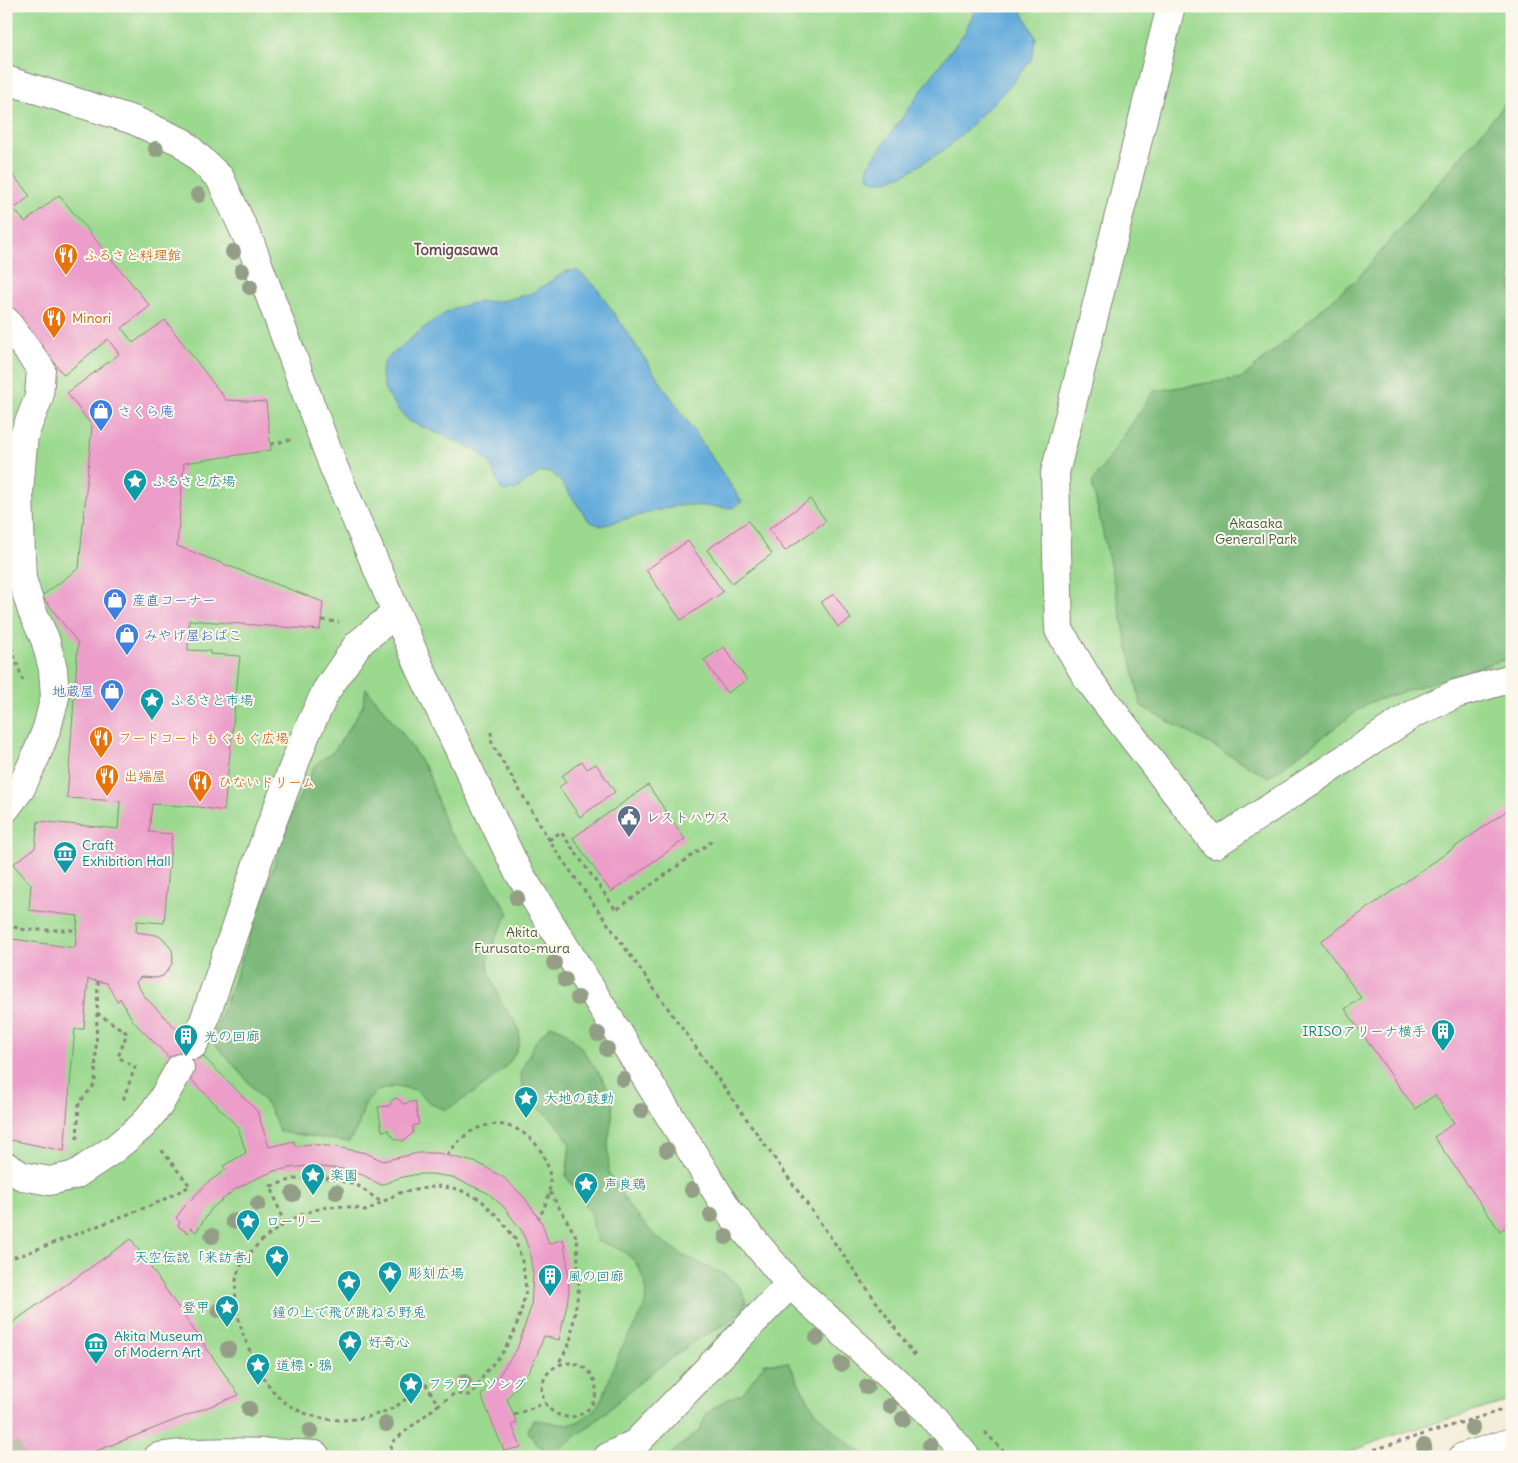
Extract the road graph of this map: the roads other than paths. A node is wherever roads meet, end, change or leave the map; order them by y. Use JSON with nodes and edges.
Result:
{"nodes":[{"id":1,"x":1171,"y":6,"type":"edge"},
{"id":2,"x":6,"y":80,"type":"edge"},
{"id":3,"x":6,"y":321,"type":"edge"},
{"id":4,"x":13,"y":491,"type":"edge"},
{"id":5,"x":396,"y":613,"type":"junction"},
{"id":6,"x":1512,"y":678,"type":"edge"},
{"id":7,"x":6,"y":808,"type":"edge"},
{"id":8,"x":6,"y":1166,"type":"edge"},
{"id":9,"x":790,"y":1284,"type":"junction"},
{"id":10,"x":1512,"y":1442,"type":"edge"},
{"id":11,"x":158,"y":1457,"type":"edge"},
{"id":12,"x":315,"y":1457,"type":"edge"},
{"id":13,"x":608,"y":1457,"type":"edge"},
{"id":14,"x":966,"y":1457,"type":"edge"},
{"id":15,"x":1463,"y":1457,"type":"edge"}],
"edges":[{"from":1,"to":6,"type":"street"},
{"from":2,"to":5,"type":"street"},
{"from":3,"to":4,"type":"street"},
{"from":4,"to":7,"type":"street"},
{"from":5,"to":8,"type":"street"},
{"from":5,"to":9,"type":"street"},
{"from":9,"to":13,"type":"street"},
{"from":9,"to":14,"type":"street"},
{"from":10,"to":15,"type":"street"},
{"from":11,"to":12,"type":"street"}]}
